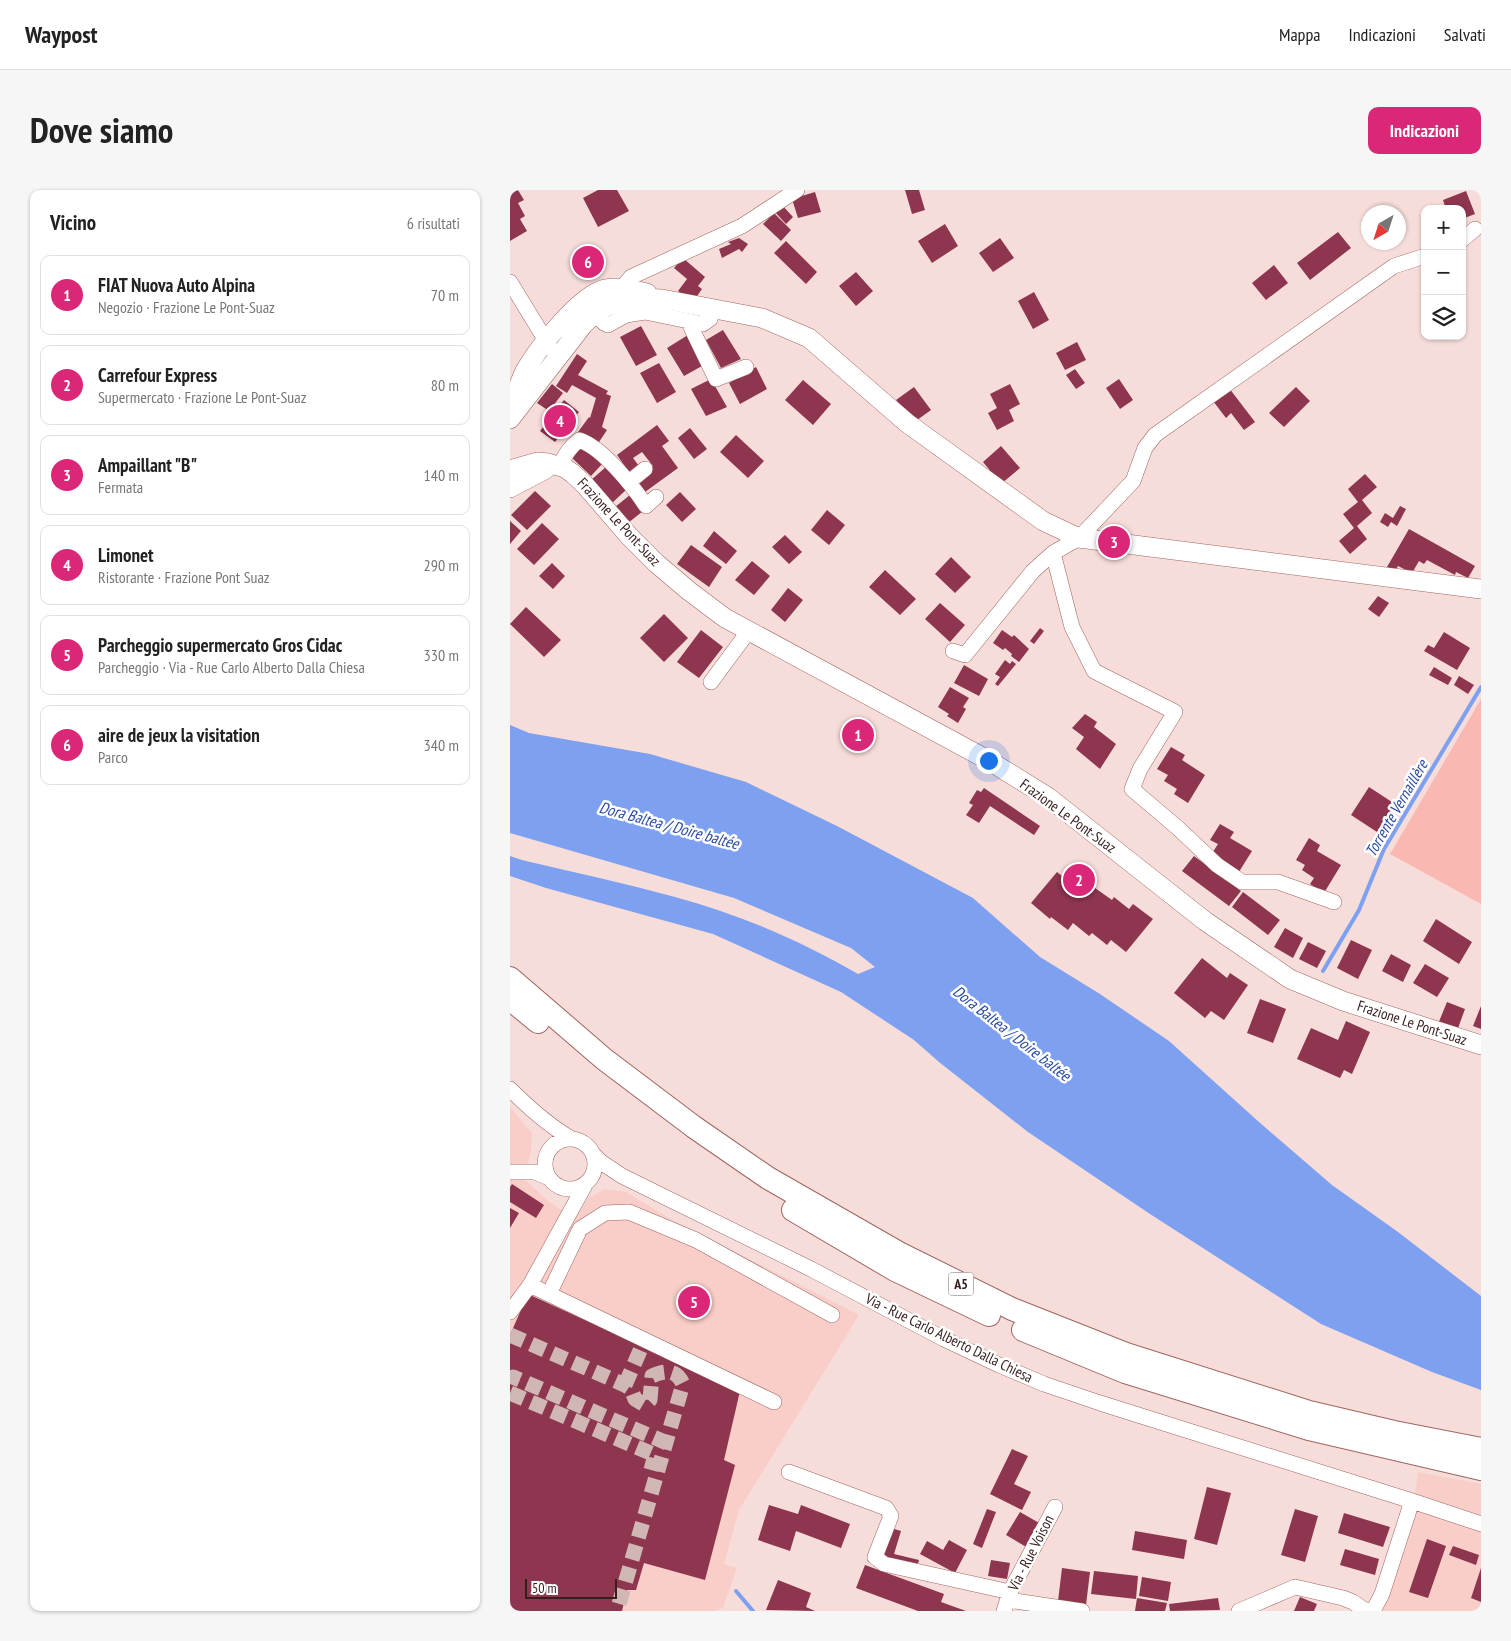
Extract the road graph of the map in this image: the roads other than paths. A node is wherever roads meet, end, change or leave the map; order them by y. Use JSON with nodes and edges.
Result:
{"nodes":[{"id":1,"x":797,"y":190,"type":"edge"},
{"id":2,"x":1475,"y":229,"type":"dead end"},
{"id":3,"x":1466,"y":237,"type":"edge"},
{"id":4,"x":1421,"y":257,"type":"edge"},
{"id":5,"x":510,"y":282,"type":"edge"},
{"id":6,"x":624,"y":288,"type":"junction"},
{"id":7,"x":662,"y":299,"type":"junction"},
{"id":8,"x":713,"y":309,"type":"junction"},
{"id":9,"x":594,"y":314,"type":"junction"},
{"id":10,"x":688,"y":321,"type":"junction"},
{"id":11,"x":546,"y":341,"type":"junction"},
{"id":12,"x":556,"y":358,"type":"junction"},
{"id":13,"x":746,"y":367,"type":"dead end"},
{"id":14,"x":510,"y":402,"type":"edge"},
{"id":15,"x":510,"y":419,"type":"edge"},
{"id":16,"x":557,"y":466,"type":"junction"},
{"id":17,"x":645,"y":468,"type":"dead end"},
{"id":18,"x":510,"y":470,"type":"edge"},
{"id":19,"x":629,"y":482,"type":"junction"},
{"id":20,"x":510,"y":488,"type":"edge"},
{"id":21,"x":656,"y":497,"type":"dead end"},
{"id":22,"x":1079,"y":538,"type":"junction"},
{"id":23,"x":1054,"y":553,"type":"junction"},
{"id":24,"x":1481,"y":589,"type":"edge"},
{"id":25,"x":748,"y":632,"type":"junction"},
{"id":26,"x":953,"y":651,"type":"dead end"},
{"id":27,"x":711,"y":682,"type":"dead end"},
{"id":28,"x":1334,"y":902,"type":"dead end"},
{"id":29,"x":510,"y":978,"type":"edge"},
{"id":30,"x":510,"y":999,"type":"edge"},
{"id":31,"x":1481,"y":1045,"type":"edge"},
{"id":32,"x":510,"y":1089,"type":"edge"},
{"id":33,"x":521,"y":1100,"type":"junction"},
{"id":34,"x":572,"y":1139,"type":"junction"},
{"id":35,"x":547,"y":1155,"type":"junction"},
{"id":36,"x":594,"y":1155,"type":"junction"},
{"id":37,"x":526,"y":1171,"type":"junction"},
{"id":38,"x":510,"y":1172,"type":"edge"},
{"id":39,"x":554,"y":1182,"type":"junction"},
{"id":40,"x":587,"y":1183,"type":"junction"},
{"id":41,"x":643,"y":1186,"type":"junction"},
{"id":42,"x":564,"y":1224,"type":"junction"},
{"id":43,"x":530,"y":1286,"type":"junction"},
{"id":44,"x":549,"y":1294,"type":"junction"},
{"id":45,"x":510,"y":1312,"type":"edge"},
{"id":46,"x":832,"y":1315,"type":"dead end"},
{"id":47,"x":774,"y":1402,"type":"dead end"},
{"id":48,"x":1481,"y":1449,"type":"edge"},
{"id":49,"x":1481,"y":1469,"type":"edge"},
{"id":50,"x":788,"y":1472,"type":"dead end"},
{"id":51,"x":1412,"y":1501,"type":"junction"},
{"id":52,"x":1055,"y":1507,"type":"dead end"},
{"id":53,"x":1481,"y":1524,"type":"edge"},
{"id":54,"x":1008,"y":1601,"type":"edge"},
{"id":55,"x":1082,"y":1611,"type":"edge"},
{"id":56,"x":1239,"y":1611,"type":"edge"},
{"id":57,"x":1366,"y":1611,"type":"edge"},
{"id":58,"x":1373,"y":1611,"type":"edge"}],
"edges":[{"from":1,"to":6,"type":"street"},
{"from":2,"to":3,"type":"street"},
{"from":4,"to":22,"type":"street"},
{"from":5,"to":11,"type":"street"},
{"from":6,"to":7,"type":"main road"},
{"from":6,"to":11,"type":"main road"},
{"from":7,"to":8,"type":"main road"},
{"from":7,"to":9,"type":"main road"},
{"from":8,"to":10,"type":"street"},
{"from":8,"to":22,"type":"main road"},
{"from":9,"to":10,"type":"street"},
{"from":9,"to":12,"type":"main road"},
{"from":10,"to":13,"type":"street"},
{"from":11,"to":12,"type":"street"},
{"from":11,"to":14,"type":"main road"},
{"from":12,"to":15,"type":"main road"},
{"from":16,"to":18,"type":"main road"},
{"from":16,"to":19,"type":"street"},
{"from":16,"to":20,"type":"main road"},
{"from":16,"to":25,"type":"main road","name":"Frazione Le Pont-Suaz"},
{"from":17,"to":19,"type":"street"},
{"from":19,"to":21,"type":"street"},
{"from":22,"to":23,"type":"street"},
{"from":22,"to":24,"type":"main road"},
{"from":23,"to":26,"type":"street"},
{"from":23,"to":28,"type":"street"},
{"from":25,"to":27,"type":"street"},
{"from":25,"to":31,"type":"main road","name":"Frazione Le Pont-Suaz"},
{"from":29,"to":48,"type":"highway","number":"A5"},
{"from":30,"to":49,"type":"highway","number":"A5"},
{"from":32,"to":33,"type":"street"},
{"from":33,"to":34,"type":"street"},
{"from":33,"to":35,"type":"street"},
{"from":34,"to":35,"type":"street"},
{"from":34,"to":36,"type":"street"},
{"from":35,"to":37,"type":"street"},
{"from":35,"to":39,"type":"street"},
{"from":36,"to":40,"type":"street"},
{"from":36,"to":41,"type":"street"},
{"from":37,"to":38,"type":"street"},
{"from":37,"to":39,"type":"street"},
{"from":39,"to":40,"type":"street"},
{"from":39,"to":42,"type":"street"},
{"from":40,"to":41,"type":"street"},
{"from":40,"to":42,"type":"street"},
{"from":41,"to":51,"type":"street","name":"Via - Rue Carlo Alberto Dalla Chiesa"},
{"from":42,"to":43,"type":"street"},
{"from":43,"to":44,"type":"street"},
{"from":43,"to":45,"type":"street"},
{"from":44,"to":46,"type":"street"},
{"from":44,"to":47,"type":"street"},
{"from":50,"to":54,"type":"street"},
{"from":51,"to":53,"type":"street","name":"Via - Rue Carlo Alberto Dalla Chiesa"},
{"from":51,"to":58,"type":"street"},
{"from":52,"to":54,"type":"street","name":"Via - Rue Voison"},
{"from":54,"to":55,"type":"street","name":"Via - Rue Voison"},
{"from":56,"to":57,"type":"street"}]}
